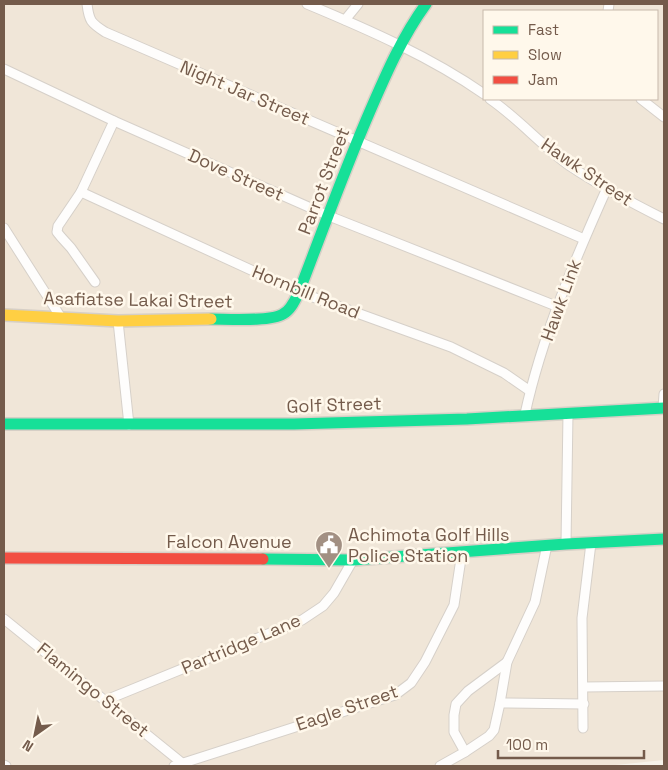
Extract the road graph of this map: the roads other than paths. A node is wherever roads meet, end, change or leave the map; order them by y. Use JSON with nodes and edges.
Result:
{"nodes":[{"id":1,"x":88,"y":4,"type":"edge"},
{"id":2,"x":307,"y":4,"type":"edge"},
{"id":3,"x":358,"y":4,"type":"edge"},
{"id":4,"x":426,"y":4,"type":"edge"},
{"id":5,"x":345,"y":20,"type":"junction"},
{"id":6,"x":399,"y":46,"type":"junction"},
{"id":7,"x":4,"y":69,"type":"edge"},
{"id":8,"x":483,"y":93,"type":"edge"},
{"id":9,"x":491,"y":100,"type":"edge"},
{"id":10,"x":642,"y":100,"type":"edge"},
{"id":11,"x":664,"y":117,"type":"edge"},
{"id":12,"x":114,"y":121,"type":"junction"},
{"id":13,"x":357,"y":141,"type":"junction"},
{"id":14,"x":606,"y":188,"type":"junction"},
{"id":15,"x":81,"y":192,"type":"junction"},
{"id":16,"x":328,"y":216,"type":"junction"},
{"id":17,"x":664,"y":219,"type":"edge"},
{"id":18,"x":4,"y":228,"type":"edge"},
{"id":19,"x":584,"y":239,"type":"junction"},
{"id":20,"x":95,"y":282,"type":"dead end"},
{"id":21,"x":299,"y":292,"type":"junction"},
{"id":22,"x":556,"y":306,"type":"junction"},
{"id":23,"x":4,"y":314,"type":"edge"},
{"id":24,"x":60,"y":316,"type":"junction"},
{"id":25,"x":272,"y":318,"type":"joint"},
{"id":26,"x":118,"y":320,"type":"junction"},
{"id":27,"x":530,"y":391,"type":"junction"},
{"id":28,"x":664,"y":394,"type":"edge"},
{"id":29,"x":663,"y":408,"type":"edge"},
{"id":30,"x":525,"y":414,"type":"junction"},
{"id":31,"x":568,"y":414,"type":"junction"},
{"id":32,"x":4,"y":424,"type":"edge"},
{"id":33,"x":129,"y":425,"type":"junction"},
{"id":34,"x":664,"y":539,"type":"edge"},
{"id":35,"x":591,"y":543,"type":"junction"},
{"id":36,"x":566,"y":544,"type":"junction"},
{"id":37,"x":547,"y":545,"type":"junction"},
{"id":38,"x":462,"y":552,"type":"junction"},
{"id":39,"x":4,"y":558,"type":"edge"},
{"id":40,"x":353,"y":560,"type":"junction"},
{"id":41,"x":4,"y":619,"type":"edge"},
{"id":42,"x":508,"y":662,"type":"junction"},
{"id":43,"x":664,"y":686,"type":"edge"},
{"id":44,"x":584,"y":687,"type":"junction"},
{"id":45,"x":106,"y":700,"type":"junction"},
{"id":46,"x":500,"y":703,"type":"junction"},
{"id":47,"x":584,"y":704,"type":"junction"},
{"id":48,"x":583,"y":728,"type":"dead end"},
{"id":49,"x":465,"y":752,"type":"junction"},
{"id":50,"x":178,"y":764,"type":"edge"},
{"id":51,"x":440,"y":766,"type":"edge"}],
"edges":[{"from":1,"to":13,"type":"street","name":"Night Jar Street"},
{"from":2,"to":5,"type":"street"},
{"from":3,"to":5,"type":"street"},
{"from":4,"to":6,"type":"street","name":"Parrot Street"},
{"from":5,"to":6,"type":"street"},
{"from":6,"to":8,"type":"street"},
{"from":6,"to":13,"type":"street","name":"Parrot Street"},
{"from":7,"to":12,"type":"street","name":"Dove Street"},
{"from":9,"to":14,"type":"street","name":"Hawk Street"},
{"from":10,"to":11,"type":"street"},
{"from":12,"to":15,"type":"street"},
{"from":12,"to":16,"type":"street","name":"Dove Street"},
{"from":13,"to":16,"type":"street","name":"Parrot Street"},
{"from":13,"to":19,"type":"street","name":"Night Jar Street"},
{"from":14,"to":17,"type":"street","name":"Hawk Street"},
{"from":14,"to":19,"type":"street","name":"Hawk Link"},
{"from":15,"to":20,"type":"street"},
{"from":15,"to":21,"type":"street","name":"Hornbill Road"},
{"from":16,"to":21,"type":"street","name":"Parrot Street"},
{"from":16,"to":22,"type":"street","name":"Dove Street"},
{"from":18,"to":24,"type":"street"},
{"from":19,"to":22,"type":"street","name":"Hawk Link"},
{"from":21,"to":25,"type":"street","name":"Parrot Street"},
{"from":21,"to":27,"type":"street","name":"Hornbill Road"},
{"from":22,"to":27,"type":"street","name":"Hawk Link"},
{"from":23,"to":24,"type":"street","name":"Asafiatse Lakai Street"},
{"from":24,"to":26,"type":"street","name":"Asafiatse Lakai Street"},
{"from":25,"to":26,"type":"street","name":"Asafiatse Lakai Street"},
{"from":26,"to":33,"type":"street"},
{"from":27,"to":30,"type":"street","name":"Hawk Link"},
{"from":28,"to":29,"type":"street"},
{"from":29,"to":31,"type":"street","name":"Golf Street"},
{"from":30,"to":31,"type":"street","name":"Golf Street"},
{"from":30,"to":33,"type":"street","name":"Golf Street"},
{"from":31,"to":36,"type":"street"},
{"from":32,"to":33,"type":"street","name":"Golf Street"},
{"from":34,"to":35,"type":"street","name":"Falcon Avenue"},
{"from":35,"to":36,"type":"street","name":"Falcon Avenue"},
{"from":35,"to":44,"type":"street"},
{"from":36,"to":37,"type":"street","name":"Falcon Avenue"},
{"from":37,"to":38,"type":"street","name":"Falcon Avenue"},
{"from":37,"to":42,"type":"street"},
{"from":38,"to":40,"type":"street","name":"Falcon Avenue"},
{"from":38,"to":50,"type":"street","name":"Eagle Street"},
{"from":39,"to":40,"type":"street","name":"Falcon Avenue"},
{"from":40,"to":45,"type":"street","name":"Partridge Lane"},
{"from":41,"to":45,"type":"street","name":"Flamingo Street"},
{"from":42,"to":46,"type":"street"},
{"from":42,"to":49,"type":"street"},
{"from":43,"to":44,"type":"street"},
{"from":44,"to":47,"type":"street"},
{"from":45,"to":50,"type":"street","name":"Flamingo Street"},
{"from":46,"to":47,"type":"street"},
{"from":46,"to":49,"type":"street"},
{"from":47,"to":48,"type":"street"},
{"from":49,"to":51,"type":"street"}]}
